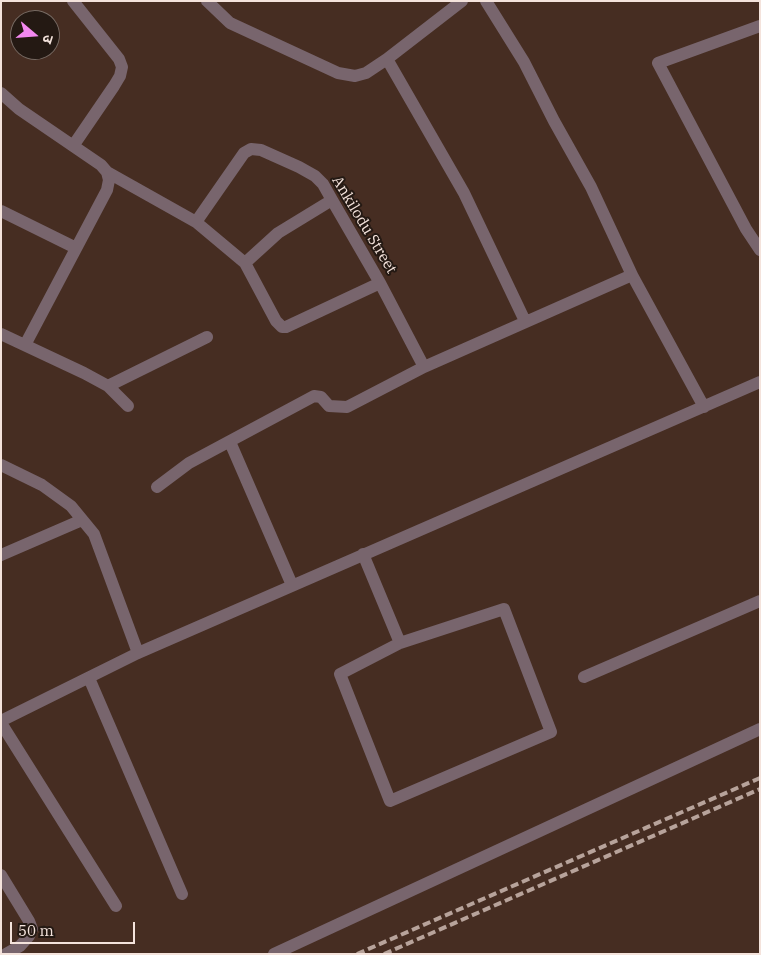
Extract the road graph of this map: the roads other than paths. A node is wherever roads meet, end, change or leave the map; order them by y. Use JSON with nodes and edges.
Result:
{"nodes":[{"id":1,"x":73,"y":1,"type":"edge"},
{"id":2,"x":206,"y":1,"type":"edge"},
{"id":3,"x":462,"y":1,"type":"edge"},
{"id":4,"x":486,"y":1,"type":"edge"},
{"id":5,"x":760,"y":26,"type":"edge"},
{"id":6,"x":387,"y":59,"type":"junction"},
{"id":7,"x":1,"y":93,"type":"edge"},
{"id":8,"x":73,"y":146,"type":"junction"},
{"id":9,"x":107,"y":172,"type":"junction"},
{"id":10,"x":332,"y":200,"type":"junction"},
{"id":11,"x":1,"y":211,"type":"edge"},
{"id":12,"x":196,"y":222,"type":"junction"},
{"id":13,"x":76,"y":248,"type":"junction"},
{"id":14,"x":760,"y":250,"type":"edge"},
{"id":15,"x":245,"y":263,"type":"junction"},
{"id":16,"x":632,"y":275,"type":"junction"},
{"id":17,"x":380,"y":284,"type":"junction"},
{"id":18,"x":525,"y":322,"type":"junction"},
{"id":19,"x":1,"y":334,"type":"edge"},
{"id":20,"x":207,"y":337,"type":"dead end"},
{"id":21,"x":24,"y":345,"type":"junction"},
{"id":22,"x":424,"y":367,"type":"junction"},
{"id":23,"x":760,"y":382,"type":"edge"},
{"id":24,"x":108,"y":386,"type":"junction"},
{"id":25,"x":128,"y":406,"type":"dead end"},
{"id":26,"x":704,"y":407,"type":"junction"},
{"id":27,"x":230,"y":442,"type":"junction"},
{"id":28,"x":1,"y":465,"type":"edge"},
{"id":29,"x":157,"y":487,"type":"dead end"},
{"id":30,"x":82,"y":520,"type":"junction"},
{"id":31,"x":363,"y":554,"type":"junction"},
{"id":32,"x":1,"y":555,"type":"edge"},
{"id":33,"x":292,"y":585,"type":"junction"},
{"id":34,"x":760,"y":601,"type":"edge"},
{"id":35,"x":400,"y":643,"type":"junction"},
{"id":36,"x":138,"y":653,"type":"junction"},
{"id":37,"x":584,"y":677,"type":"dead end"},
{"id":38,"x":88,"y":678,"type":"junction"},
{"id":39,"x":1,"y":722,"type":"edge"},
{"id":40,"x":760,"y":729,"type":"edge"},
{"id":41,"x":1,"y":876,"type":"edge"},
{"id":42,"x":182,"y":894,"type":"dead end"},
{"id":43,"x":116,"y":906,"type":"dead end"},
{"id":44,"x":6,"y":954,"type":"edge"},
{"id":45,"x":274,"y":954,"type":"edge"}],
"edges":[{"from":1,"to":8,"type":"street"},
{"from":2,"to":6,"type":"street"},
{"from":3,"to":6,"type":"street"},
{"from":4,"to":16,"type":"street"},
{"from":5,"to":14,"type":"street"},
{"from":6,"to":18,"type":"street"},
{"from":7,"to":8,"type":"street"},
{"from":8,"to":9,"type":"street"},
{"from":9,"to":12,"type":"street"},
{"from":9,"to":13,"type":"street"},
{"from":10,"to":12,"type":"street","name":"Ankilodu Street"},
{"from":10,"to":15,"type":"street"},
{"from":10,"to":17,"type":"street","name":"Ankilodu Street"},
{"from":11,"to":13,"type":"street"},
{"from":12,"to":15,"type":"street"},
{"from":13,"to":21,"type":"street"},
{"from":15,"to":17,"type":"street"},
{"from":16,"to":18,"type":"street"},
{"from":16,"to":26,"type":"street"},
{"from":17,"to":22,"type":"street","name":"Ankilodu Street"},
{"from":18,"to":22,"type":"street"},
{"from":19,"to":21,"type":"street"},
{"from":20,"to":24,"type":"street"},
{"from":21,"to":24,"type":"street"},
{"from":22,"to":27,"type":"street"},
{"from":23,"to":26,"type":"street"},
{"from":24,"to":25,"type":"street"},
{"from":26,"to":31,"type":"street"},
{"from":27,"to":29,"type":"street"},
{"from":27,"to":33,"type":"street"},
{"from":28,"to":30,"type":"street"},
{"from":30,"to":32,"type":"street"},
{"from":30,"to":36,"type":"street"},
{"from":31,"to":33,"type":"street"},
{"from":31,"to":35,"type":"street"},
{"from":33,"to":36,"type":"street"},
{"from":34,"to":37,"type":"street"},
{"from":35,"to":35,"type":"street"},
{"from":36,"to":38,"type":"street"},
{"from":38,"to":39,"type":"street"},
{"from":38,"to":42,"type":"street"},
{"from":39,"to":43,"type":"street"},
{"from":40,"to":45,"type":"street"},
{"from":41,"to":44,"type":"street"}]}
